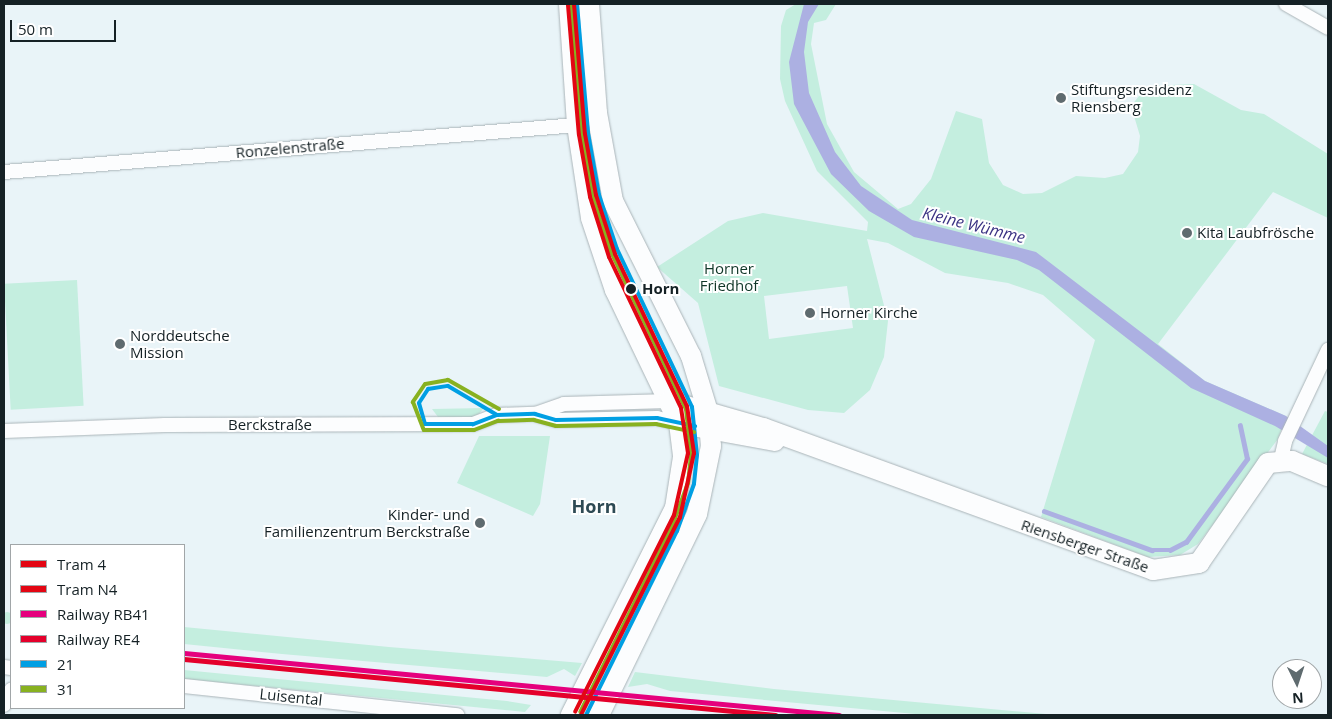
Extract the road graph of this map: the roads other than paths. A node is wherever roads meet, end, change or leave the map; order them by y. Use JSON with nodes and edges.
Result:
{"nodes":[{"id":1,"x":569,"y":4,"type":"edge"},
{"id":2,"x":590,"y":4,"type":"edge"},
{"id":3,"x":1286,"y":4,"type":"edge"},
{"id":4,"x":1328,"y":28,"type":"edge"},
{"id":5,"x":577,"y":125,"type":"junction"},
{"id":6,"x":4,"y":172,"type":"edge"},
{"id":7,"x":1328,"y":350,"type":"edge"},
{"id":8,"x":669,"y":401,"type":"junction"},
{"id":9,"x":535,"y":414,"type":"junction"},
{"id":10,"x":709,"y":421,"type":"junction"},
{"id":11,"x":679,"y":423,"type":"junction"},
{"id":12,"x":4,"y":431,"type":"edge"},
{"id":13,"x":1283,"y":450,"type":"junction"},
{"id":14,"x":1328,"y":476,"type":"edge"},
{"id":15,"x":185,"y":686,"type":"edge"},
{"id":16,"x":10,"y":692,"type":"edge"},
{"id":17,"x":4,"y":705,"type":"edge"},
{"id":18,"x":458,"y":715,"type":"edge"},
{"id":19,"x":571,"y":715,"type":"edge"},
{"id":20,"x":599,"y":715,"type":"edge"}],
"edges":[{"from":1,"to":5,"type":"main road"},
{"from":2,"to":10,"type":"main road"},
{"from":3,"to":4,"type":"street"},
{"from":5,"to":6,"type":"street","name":"Ronzelenstraße"},
{"from":5,"to":8,"type":"main road"},
{"from":7,"to":13,"type":"street"},
{"from":8,"to":9,"type":"street","name":"Berckstraße"},
{"from":8,"to":10,"type":"main road"},
{"from":8,"to":11,"type":"main road"},
{"from":9,"to":11,"type":"street","name":"Berckstraße"},
{"from":9,"to":12,"type":"street","name":"Berckstraße"},
{"from":10,"to":11,"type":"main road"},
{"from":10,"to":13,"type":"main road","name":"Riensberger Straße"},
{"from":10,"to":20,"type":"main road"},
{"from":11,"to":19,"type":"main road"},
{"from":13,"to":14,"type":"main road"},
{"from":15,"to":18,"type":"street","name":"Luisental"},
{"from":16,"to":17,"type":"street"}]}
